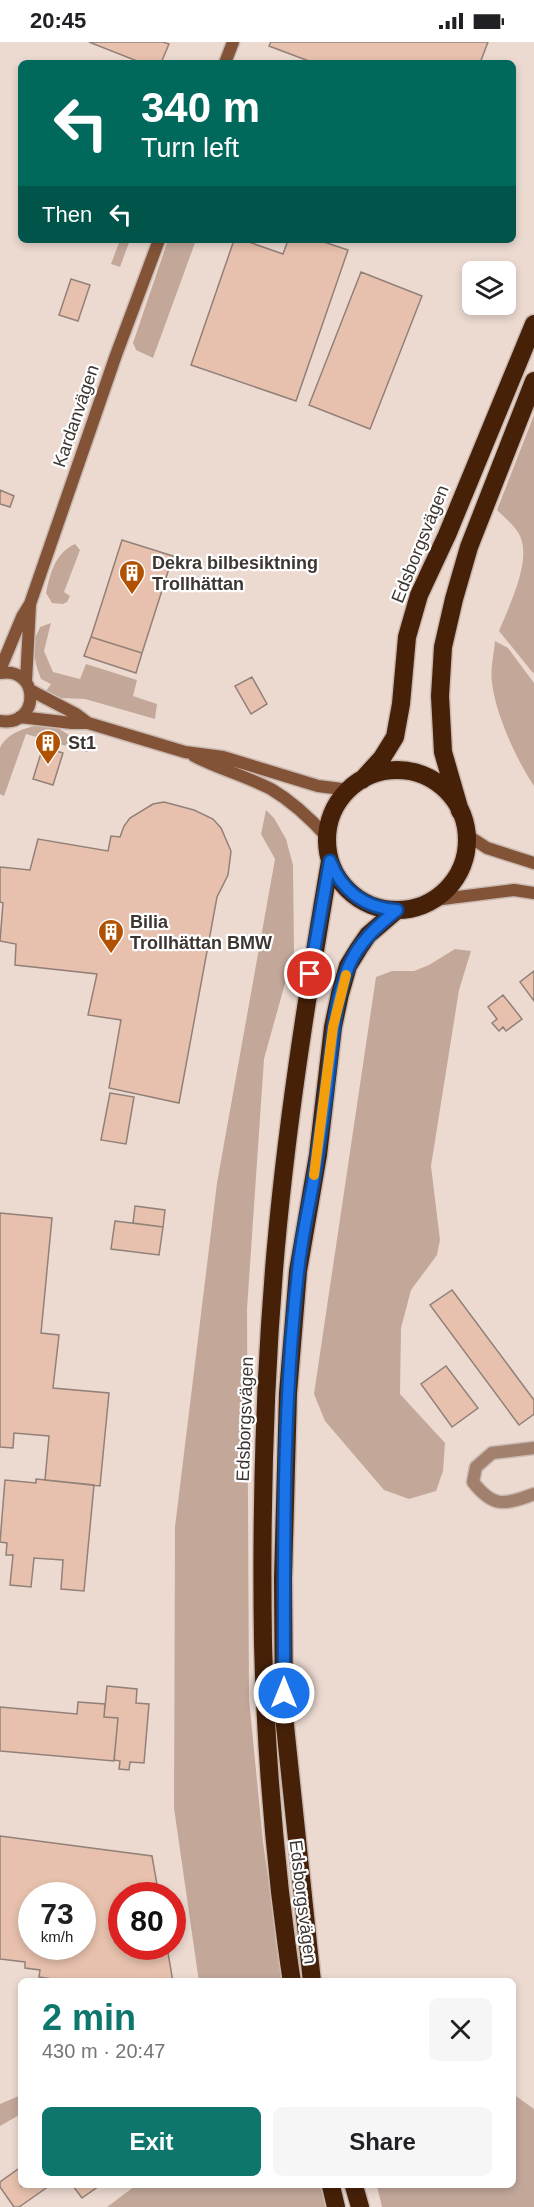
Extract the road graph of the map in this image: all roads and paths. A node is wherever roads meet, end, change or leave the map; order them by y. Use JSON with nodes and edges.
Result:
{"nodes":[{"id":1,"x":232,"y":42,"type":"edge"},
{"id":2,"x":226,"y":60,"type":"edge"},
{"id":3,"x":158,"y":243,"type":"edge"},
{"id":4,"x":534,"y":324,"type":"edge"},
{"id":5,"x":534,"y":381,"type":"edge"},
{"id":6,"x":30,"y":604,"type":"junction"},
{"id":7,"x":0,"y":671,"type":"edge"},
{"id":8,"x":28,"y":685,"type":"junction"},
{"id":9,"x":20,"y":717,"type":"junction"},
{"id":10,"x":88,"y":723,"type":"junction"},
{"id":11,"x":2,"y":725,"type":"edge"},
{"id":12,"x":185,"y":752,"type":"junction"},
{"id":13,"x":356,"y":785,"type":"junction"},
{"id":14,"x":460,"y":811,"type":"junction"},
{"id":15,"x":466,"y":834,"type":"junction"},
{"id":16,"x":327,"y":837,"type":"junction"},
{"id":17,"x":330,"y":861,"type":"junction"},
{"id":18,"x":534,"y":863,"type":"edge"},
{"id":19,"x":534,"y":893,"type":"edge"},
{"id":20,"x":434,"y":900,"type":"junction"},
{"id":21,"x":397,"y":910,"type":"junction"},
{"id":22,"x":534,"y":1449,"type":"edge"},
{"id":23,"x":534,"y":1494,"type":"edge"},
{"id":24,"x":291,"y":1978,"type":"edge"},
{"id":25,"x":312,"y":1978,"type":"edge"},
{"id":26,"x":331,"y":2188,"type":"edge"},
{"id":27,"x":355,"y":2188,"type":"edge"},
{"id":28,"x":336,"y":2207,"type":"edge"},
{"id":29,"x":360,"y":2207,"type":"edge"}],
"edges":[{"from":1,"to":2,"type":"street"},
{"from":3,"to":6,"type":"street","name":"Kardanvägen"},
{"from":4,"to":13,"type":"highway","name":"Edsborgsvägen"},
{"from":5,"to":14,"type":"highway"},
{"from":6,"to":7,"type":"street","name":"Kardanvägen"},
{"from":6,"to":8,"type":"street","name":"Kardanvägen"},
{"from":7,"to":8,"type":"street"},
{"from":8,"to":9,"type":"street","name":"Kardanvägen"},
{"from":8,"to":10,"type":"street"},
{"from":9,"to":10,"type":"street"},
{"from":9,"to":11,"type":"street"},
{"from":10,"to":12,"type":"street"},
{"from":12,"to":13,"type":"street"},
{"from":12,"to":16,"type":"street"},
{"from":13,"to":14,"type":"highway"},
{"from":13,"to":16,"type":"highway"},
{"from":14,"to":15,"type":"highway"},
{"from":15,"to":18,"type":"street"},
{"from":15,"to":20,"type":"highway"},
{"from":16,"to":17,"type":"highway"},
{"from":17,"to":21,"type":"highway"},
{"from":17,"to":24,"type":"highway","name":"Edsborgsvägen"},
{"from":19,"to":20,"type":"street"},
{"from":20,"to":21,"type":"highway"},
{"from":21,"to":25,"type":"highway","name":"Edsborgsvägen"},
{"from":22,"to":23,"type":"street"},
{"from":26,"to":28,"type":"highway"},
{"from":27,"to":29,"type":"highway"}]}
